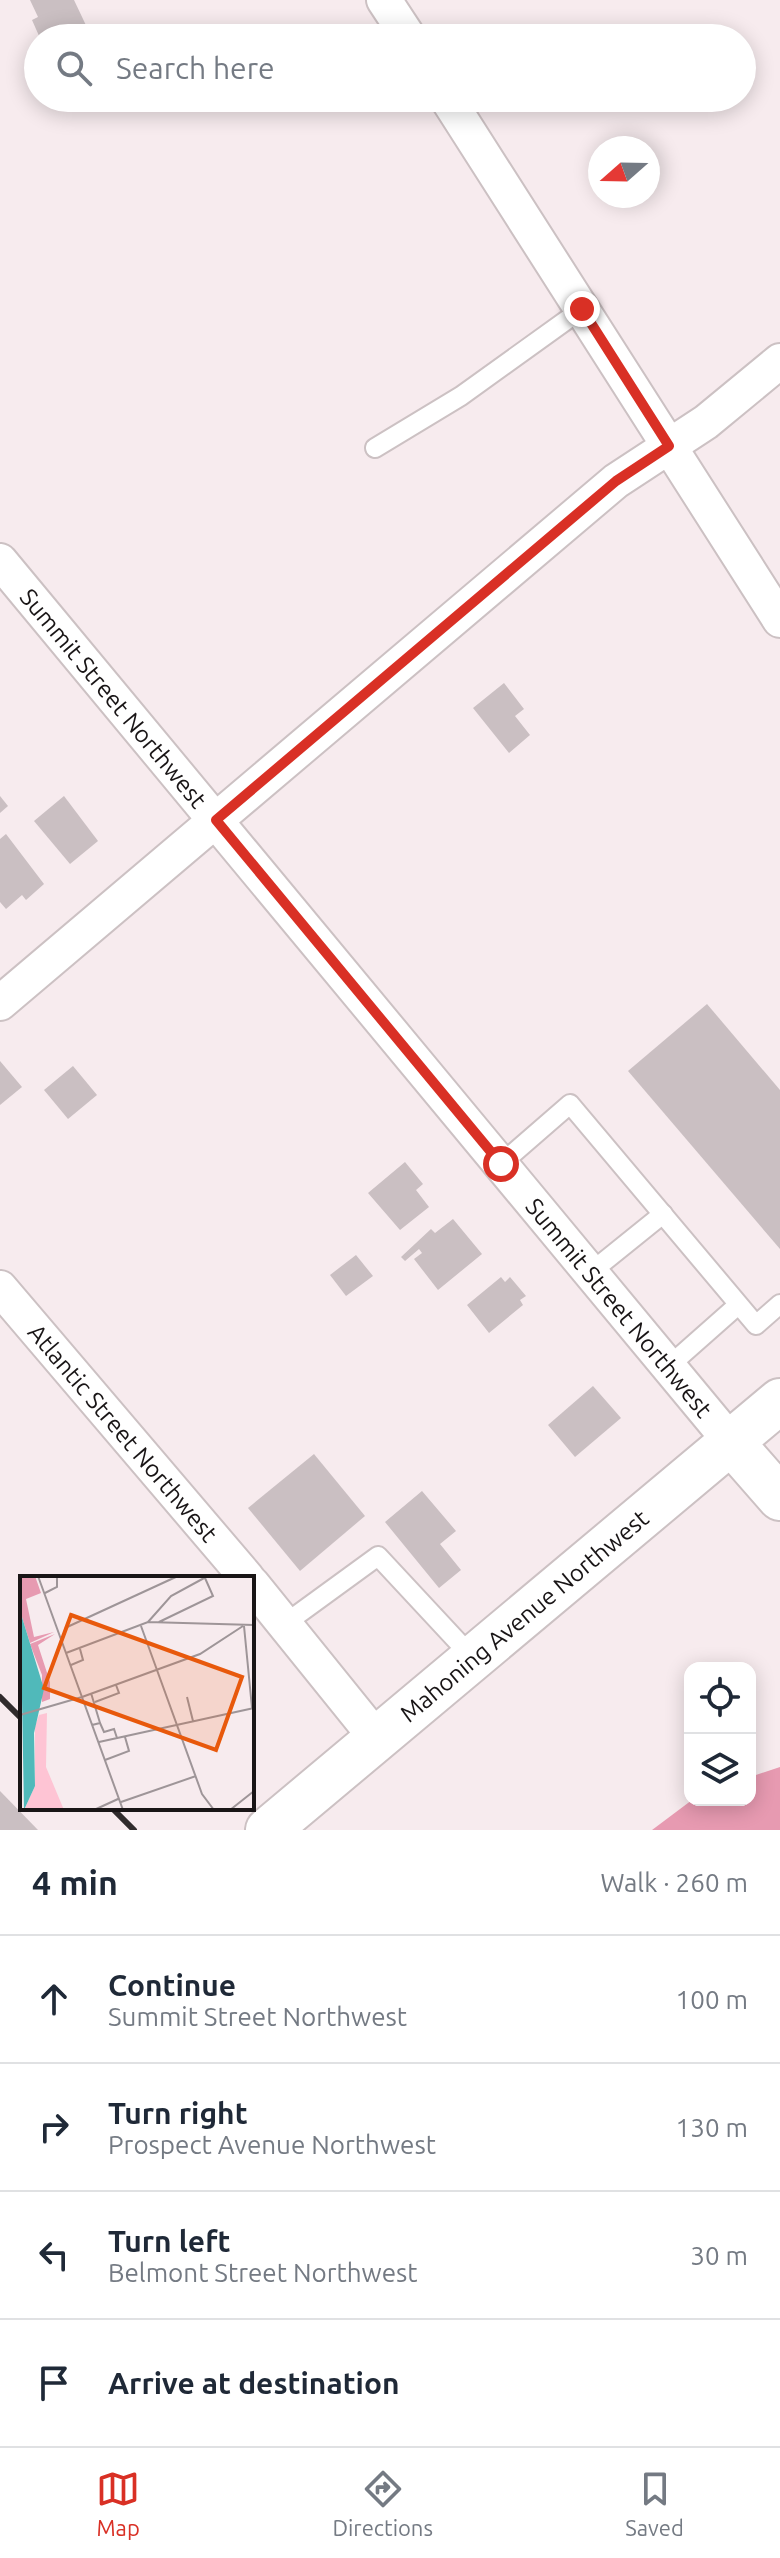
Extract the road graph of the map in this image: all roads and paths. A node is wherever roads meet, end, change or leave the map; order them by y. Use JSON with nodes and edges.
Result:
{"nodes":[{"id":1,"x":384,"y":0,"type":"edge"},
{"id":2,"x":400,"y":24,"type":"edge"},
{"id":3,"x":456,"y":112,"type":"edge"},
{"id":4,"x":582,"y":309,"type":"junction"},
{"id":5,"x":780,"y":361,"type":"edge"},
{"id":6,"x":669,"y":446,"type":"junction"},
{"id":7,"x":375,"y":448,"type":"dead end"},
{"id":8,"x":0,"y":561,"type":"edge"},
{"id":9,"x":780,"y":620,"type":"edge"},
{"id":10,"x":216,"y":820,"type":"junction"},
{"id":11,"x":0,"y":1003,"type":"edge"},
{"id":12,"x":501,"y":1164,"type":"junction"},
{"id":13,"x":663,"y":1214,"type":"junction"},
{"id":14,"x":591,"y":1272,"type":"junction"},
{"id":15,"x":0,"y":1288,"type":"edge"},
{"id":16,"x":780,"y":1304,"type":"edge"},
{"id":17,"x":738,"y":1305,"type":"junction"},
{"id":18,"x":669,"y":1366,"type":"junction"},
{"id":19,"x":780,"y":1401,"type":"edge"},
{"id":20,"x":731,"y":1442,"type":"junction"},
{"id":21,"x":780,"y":1498,"type":"edge"},
{"id":22,"x":245,"y":1576,"type":"edge"},
{"id":23,"x":254,"y":1586,"type":"edge"},
{"id":24,"x":286,"y":1623,"type":"junction"},
{"id":25,"x":472,"y":1657,"type":"junction"},
{"id":26,"x":378,"y":1740,"type":"junction"},
{"id":27,"x":268,"y":1830,"type":"edge"}],
"edges":[{"from":1,"to":2,"type":"street"},
{"from":3,"to":4,"type":"street"},
{"from":4,"to":6,"type":"street"},
{"from":4,"to":7,"type":"lane"},
{"from":5,"to":6,"type":"street"},
{"from":6,"to":9,"type":"street"},
{"from":6,"to":10,"type":"street"},
{"from":8,"to":10,"type":"street","name":"Summit Street Northwest"},
{"from":10,"to":11,"type":"street"},
{"from":10,"to":12,"type":"street","name":"Summit Street Northwest"},
{"from":12,"to":13,"type":"lane"},
{"from":12,"to":14,"type":"street","name":"Summit Street Northwest"},
{"from":13,"to":14,"type":"lane"},
{"from":13,"to":17,"type":"lane"},
{"from":14,"to":18,"type":"street","name":"Summit Street Northwest"},
{"from":15,"to":22,"type":"street","name":"Atlantic Street Northwest"},
{"from":16,"to":17,"type":"lane"},
{"from":17,"to":18,"type":"lane"},
{"from":18,"to":20,"type":"street","name":"Summit Street Northwest"},
{"from":19,"to":20,"type":"main road","name":"Mahoning Avenue Northwest"},
{"from":20,"to":21,"type":"main road","name":"Summit Street Northwest"},
{"from":20,"to":25,"type":"main road","name":"Mahoning Avenue Northwest"},
{"from":23,"to":24,"type":"street"},
{"from":24,"to":25,"type":"lane"},
{"from":24,"to":26,"type":"street"},
{"from":25,"to":26,"type":"main road","name":"Mahoning Avenue Northwest"},
{"from":26,"to":27,"type":"main road","name":"Mahoning Avenue Northwest"}]}
